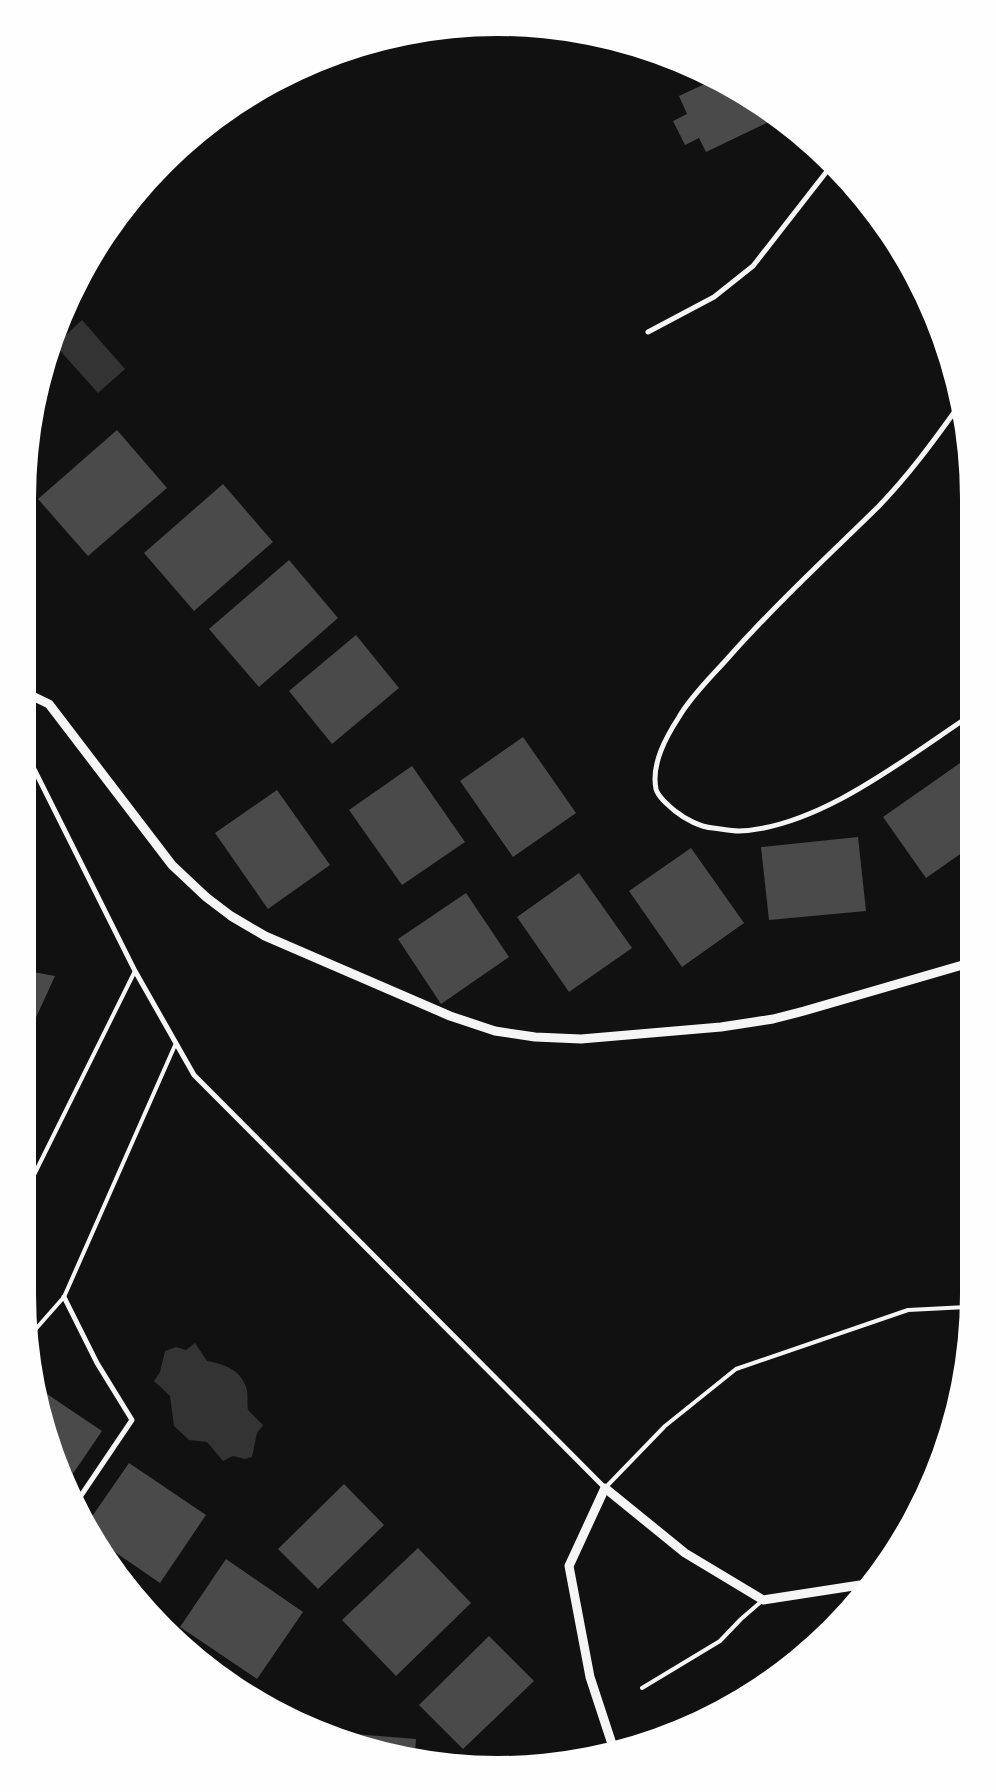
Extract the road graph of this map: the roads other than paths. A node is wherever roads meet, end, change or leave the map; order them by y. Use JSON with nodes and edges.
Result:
{"nodes":[{"id":1,"x":826,"y":172,"type":"edge"},
{"id":2,"x":648,"y":332,"type":"dead end"},
{"id":3,"x":952,"y":415,"type":"edge"},
{"id":4,"x":36,"y":698,"type":"edge"},
{"id":5,"x":960,"y":724,"type":"edge"},
{"id":6,"x":36,"y":781,"type":"edge"},
{"id":7,"x":960,"y":966,"type":"edge"},
{"id":8,"x":135,"y":971,"type":"junction"},
{"id":9,"x":176,"y":1042,"type":"junction"},
{"id":10,"x":36,"y":1171,"type":"edge"},
{"id":11,"x":64,"y":1297,"type":"junction"},
{"id":12,"x":960,"y":1307,"type":"edge"},
{"id":13,"x":37,"y":1327,"type":"edge"},
{"id":14,"x":604,"y":1488,"type":"junction"},
{"id":15,"x":82,"y":1495,"type":"edge"},
{"id":16,"x":855,"y":1586,"type":"edge"},
{"id":17,"x":764,"y":1600,"type":"junction"},
{"id":18,"x":642,"y":1688,"type":"dead end"},
{"id":19,"x":611,"y":1742,"type":"edge"}],
"edges":[{"from":1,"to":2,"type":"street"},
{"from":3,"to":5,"type":"street"},
{"from":4,"to":7,"type":"street"},
{"from":6,"to":8,"type":"street"},
{"from":8,"to":9,"type":"street"},
{"from":8,"to":10,"type":"lane"},
{"from":9,"to":11,"type":"lane"},
{"from":9,"to":14,"type":"street"},
{"from":11,"to":13,"type":"lane"},
{"from":11,"to":15,"type":"street"},
{"from":12,"to":14,"type":"lane"},
{"from":14,"to":17,"type":"street"},
{"from":14,"to":19,"type":"street"},
{"from":16,"to":17,"type":"street"},
{"from":17,"to":18,"type":"lane"}]}
